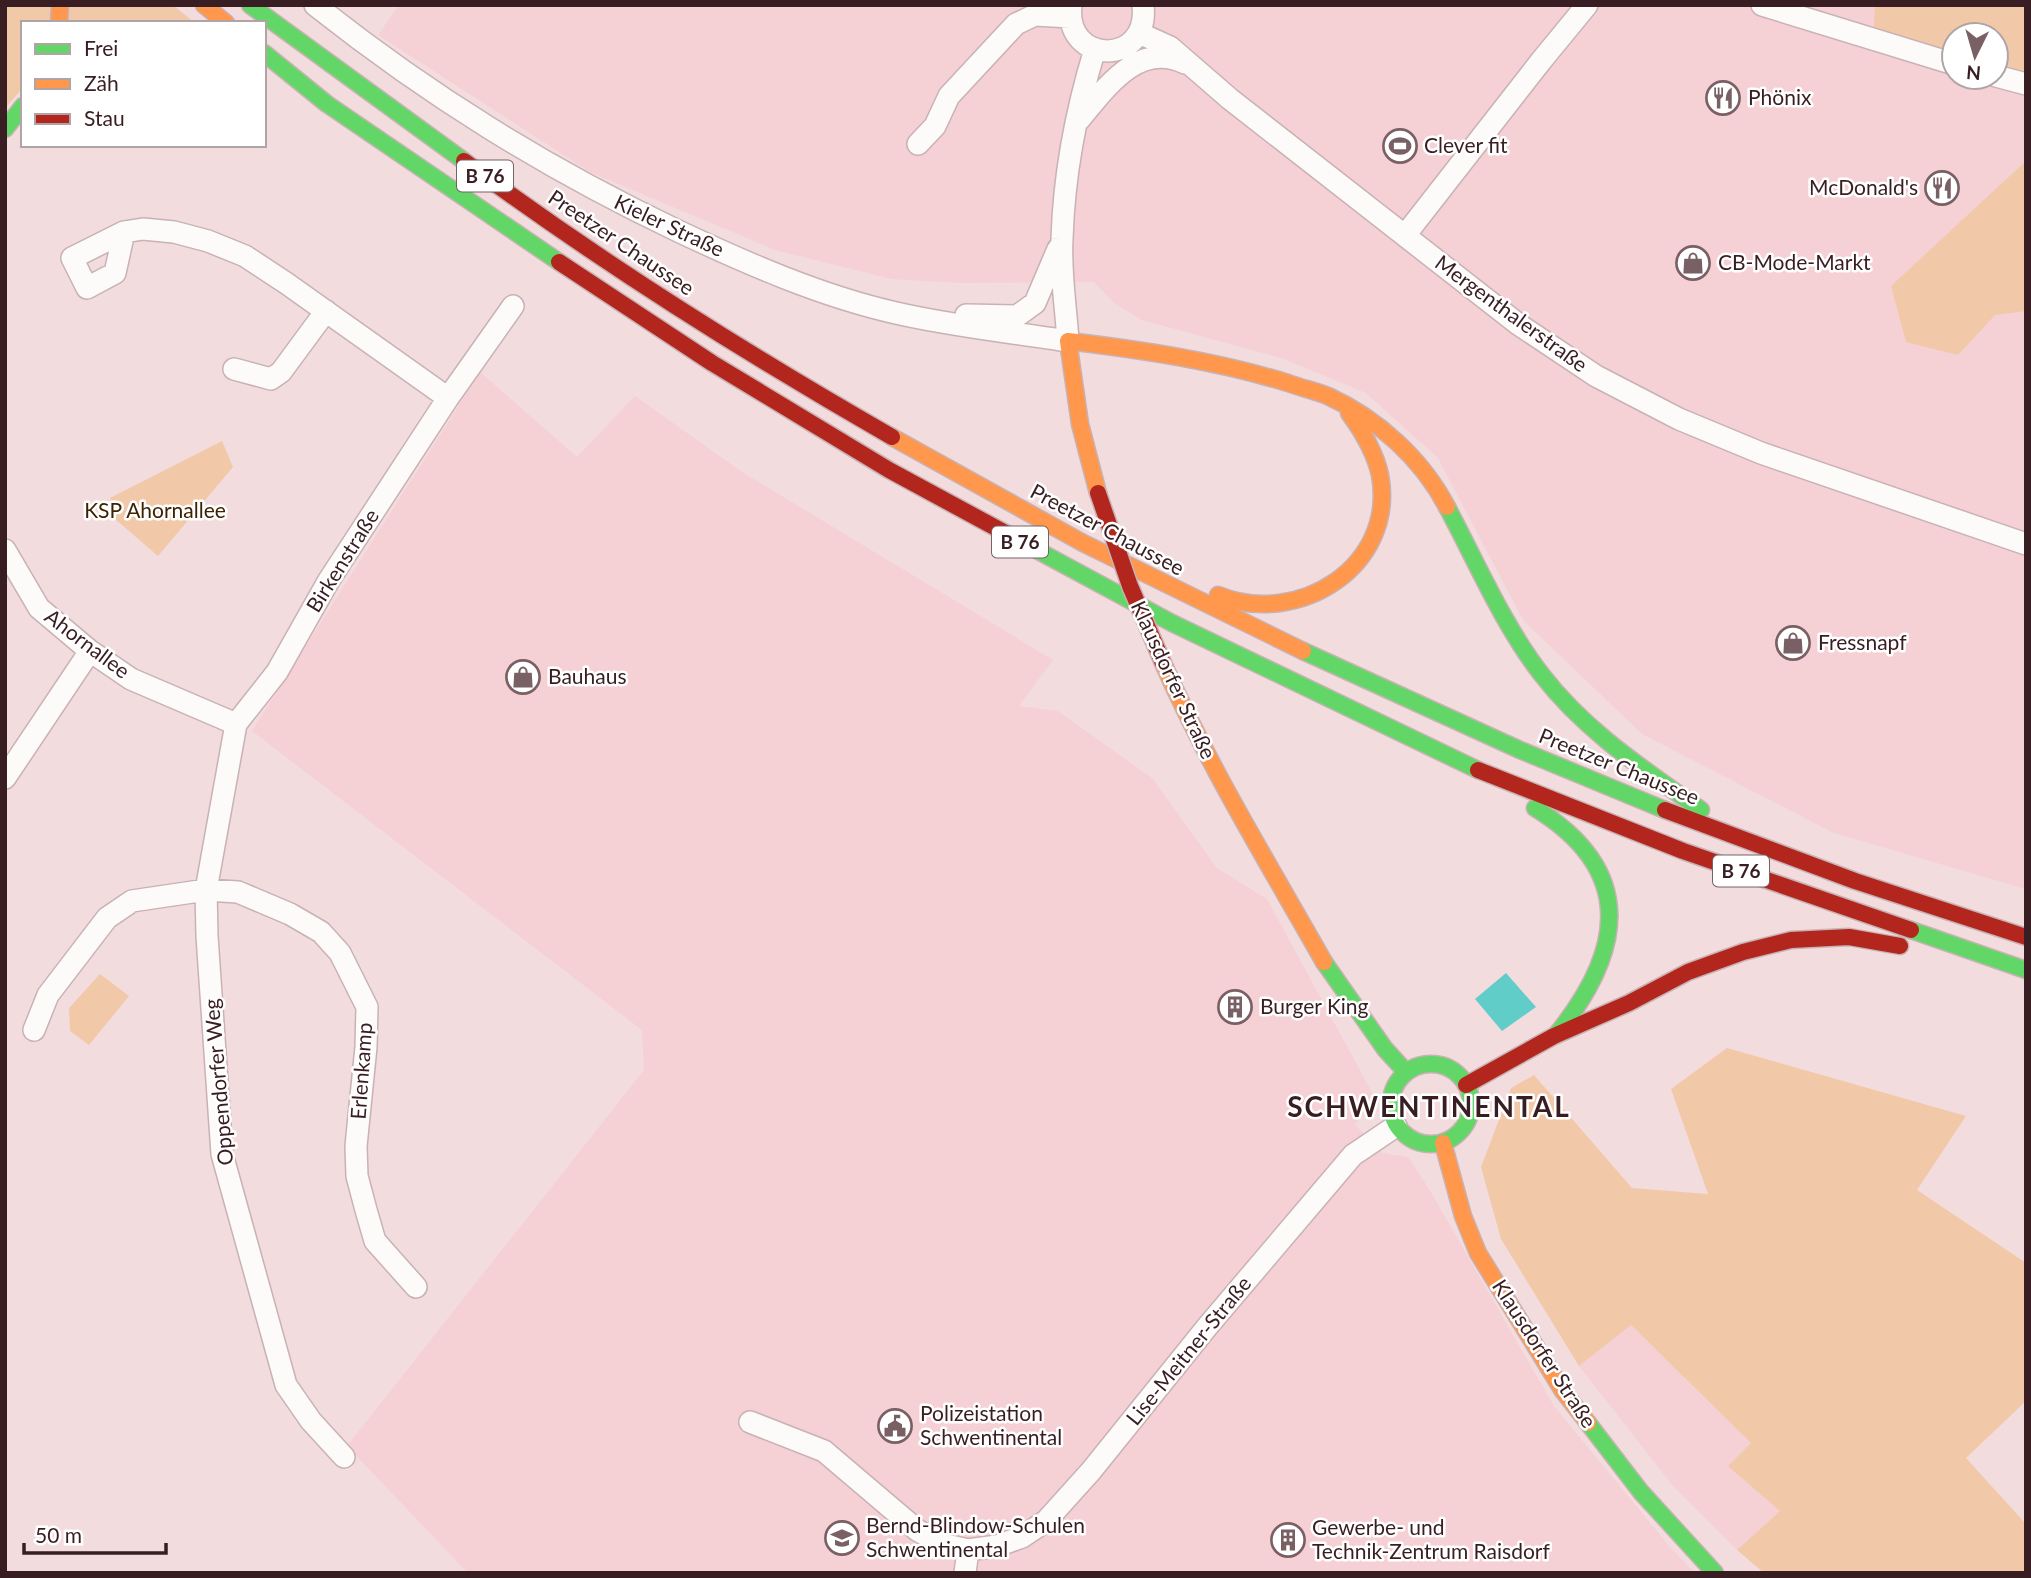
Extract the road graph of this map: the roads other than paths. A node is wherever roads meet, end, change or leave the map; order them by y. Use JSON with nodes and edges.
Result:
{"nodes":[{"id":1,"x":204,"y":5,"type":"edge"},
{"id":2,"x":250,"y":5,"type":"edge"},
{"id":3,"x":315,"y":5,"type":"edge"},
{"id":4,"x":1143,"y":5,"type":"edge"},
{"id":5,"x":1587,"y":5,"type":"edge"},
{"id":6,"x":1762,"y":5,"type":"edge"},
{"id":7,"x":1071,"y":11,"type":"edge"},
{"id":8,"x":224,"y":21,"type":"edge"},
{"id":9,"x":1139,"y":33,"type":"junction"},
{"id":10,"x":1095,"y":49,"type":"junction"},
{"id":11,"x":266,"y":55,"type":"edge"},
{"id":12,"x":1940,"y":60,"type":"edge"},
{"id":13,"x":1196,"y":68,"type":"junction"},
{"id":14,"x":266,"y":74,"type":"edge"},
{"id":15,"x":327,"y":104,"type":"junction"},
{"id":16,"x":21,"y":109,"type":"edge"},
{"id":17,"x":21,"y":123,"type":"edge"},
{"id":18,"x":1075,"y":124,"type":"junction"},
{"id":19,"x":5,"y":130,"type":"edge"},
{"id":20,"x":918,"y":144,"type":"dead end"},
{"id":21,"x":124,"y":232,"type":"dead end"},
{"id":22,"x":1406,"y":234,"type":"junction"},
{"id":23,"x":1061,"y":240,"type":"junction"},
{"id":24,"x":513,"y":306,"type":"dead end"},
{"id":25,"x":326,"y":311,"type":"junction"},
{"id":26,"x":897,"y":313,"type":"junction"},
{"id":27,"x":1068,"y":341,"type":"junction"},
{"id":28,"x":234,"y":369,"type":"dead end"},
{"id":29,"x":448,"y":398,"type":"junction"},
{"id":30,"x":1343,"y":405,"type":"junction"},
{"id":31,"x":2026,"y":544,"type":"edge"},
{"id":32,"x":5,"y":550,"type":"edge"},
{"id":33,"x":1152,"y":578,"type":"junction"},
{"id":34,"x":90,"y":651,"type":"junction"},
{"id":35,"x":236,"y":724,"type":"junction"},
{"id":36,"x":5,"y":778,"type":"edge"},
{"id":37,"x":1497,"y":779,"type":"junction"},
{"id":38,"x":1732,"y":835,"type":"junction"},
{"id":39,"x":206,"y":890,"type":"junction"},
{"id":40,"x":2026,"y":937,"type":"edge"},
{"id":41,"x":1986,"y":958,"type":"junction"},
{"id":42,"x":2026,"y":970,"type":"edge"},
{"id":43,"x":34,"y":1030,"type":"dead end"},
{"id":44,"x":1554,"y":1037,"type":"junction"},
{"id":45,"x":1406,"y":1072,"type":"junction"},
{"id":46,"x":1466,"y":1085,"type":"junction"},
{"id":47,"x":1396,"y":1126,"type":"junction"},
{"id":48,"x":1443,"y":1143,"type":"junction"},
{"id":49,"x":416,"y":1287,"type":"dead end"},
{"id":50,"x":750,"y":1422,"type":"dead end"},
{"id":51,"x":344,"y":1457,"type":"dead end"},
{"id":52,"x":968,"y":1550,"type":"junction"},
{"id":53,"x":965,"y":1573,"type":"edge"},
{"id":54,"x":1715,"y":1573,"type":"edge"}],
"edges":[{"from":1,"to":8,"type":"main road"},
{"from":2,"to":33,"type":"main road","name":"Preetzer Chaussee","number":"B 76"},
{"from":3,"to":26,"type":"street","name":"Kieler Straße"},
{"from":4,"to":9,"type":"street"},
{"from":5,"to":22,"type":"street"},
{"from":6,"to":12,"type":"street"},
{"from":7,"to":10,"type":"street"},
{"from":7,"to":20,"type":"street"},
{"from":9,"to":10,"type":"street"},
{"from":9,"to":13,"type":"street","name":"Mergenthalerstraße"},
{"from":10,"to":18,"type":"street","name":"Klausdorfer Straße"},
{"from":11,"to":15,"type":"main road","number":"B 76"},
{"from":13,"to":18,"type":"street","name":"Mergenthalerstraße"},
{"from":13,"to":22,"type":"street","name":"Mergenthalerstraße"},
{"from":14,"to":15,"type":"main road","number":"B 76"},
{"from":15,"to":37,"type":"main road","number":"B 76"},
{"from":16,"to":19,"type":"main road"},
{"from":17,"to":19,"type":"main road"},
{"from":18,"to":23,"type":"street","name":"Klausdorfer Straße"},
{"from":21,"to":25,"type":"street"},
{"from":22,"to":31,"type":"street","name":"Mergenthalerstraße"},
{"from":23,"to":26,"type":"street","name":"Klausdorfer Straße"},
{"from":23,"to":27,"type":"street","name":"Klausdorfer Straße"},
{"from":24,"to":29,"type":"street","name":"Birkenstraße"},
{"from":25,"to":28,"type":"street"},
{"from":25,"to":29,"type":"street"},
{"from":26,"to":27,"type":"street","name":"Kieler Straße"},
{"from":27,"to":30,"type":"main road","number":"B 76"},
{"from":27,"to":45,"type":"main road","name":"Klausdorfer Straße","bridge":true},
{"from":29,"to":35,"type":"street","name":"Birkenstraße"},
{"from":30,"to":33,"type":"main road","number":"B 76"},
{"from":30,"to":38,"type":"main road","number":"B 76"},
{"from":32,"to":34,"type":"street","name":"Ahornallee"},
{"from":33,"to":38,"type":"main road","name":"Preetzer Chaussee","number":"B 76"},
{"from":34,"to":35,"type":"street","name":"Ahornallee"},
{"from":34,"to":36,"type":"street"},
{"from":35,"to":39,"type":"street","name":"Oppendorfer Weg"},
{"from":37,"to":41,"type":"main road","number":"B 76"},
{"from":37,"to":44,"type":"main road","number":"B 76"},
{"from":38,"to":40,"type":"main road","name":"Preetzer Chaussee","number":"B 76"},
{"from":39,"to":43,"type":"street","name":"Erlenkamp"},
{"from":39,"to":49,"type":"street","name":"Erlenkamp"},
{"from":39,"to":51,"type":"street","name":"Oppendorfer Weg"},
{"from":41,"to":42,"type":"main road","number":"B 76"},
{"from":41,"to":44,"type":"main road","number":"B 76"},
{"from":44,"to":46,"type":"main road","number":"B 76"},
{"from":45,"to":46,"type":"main road"},
{"from":45,"to":47,"type":"main road"},
{"from":46,"to":48,"type":"main road"},
{"from":47,"to":48,"type":"main road"},
{"from":47,"to":52,"type":"street","name":"Lise-Meitner-Straße"},
{"from":48,"to":54,"type":"main road","name":"Klausdorfer Straße"},
{"from":50,"to":52,"type":"street","name":"Lise-Meitner-Straße"},
{"from":52,"to":53,"type":"street"}]}
